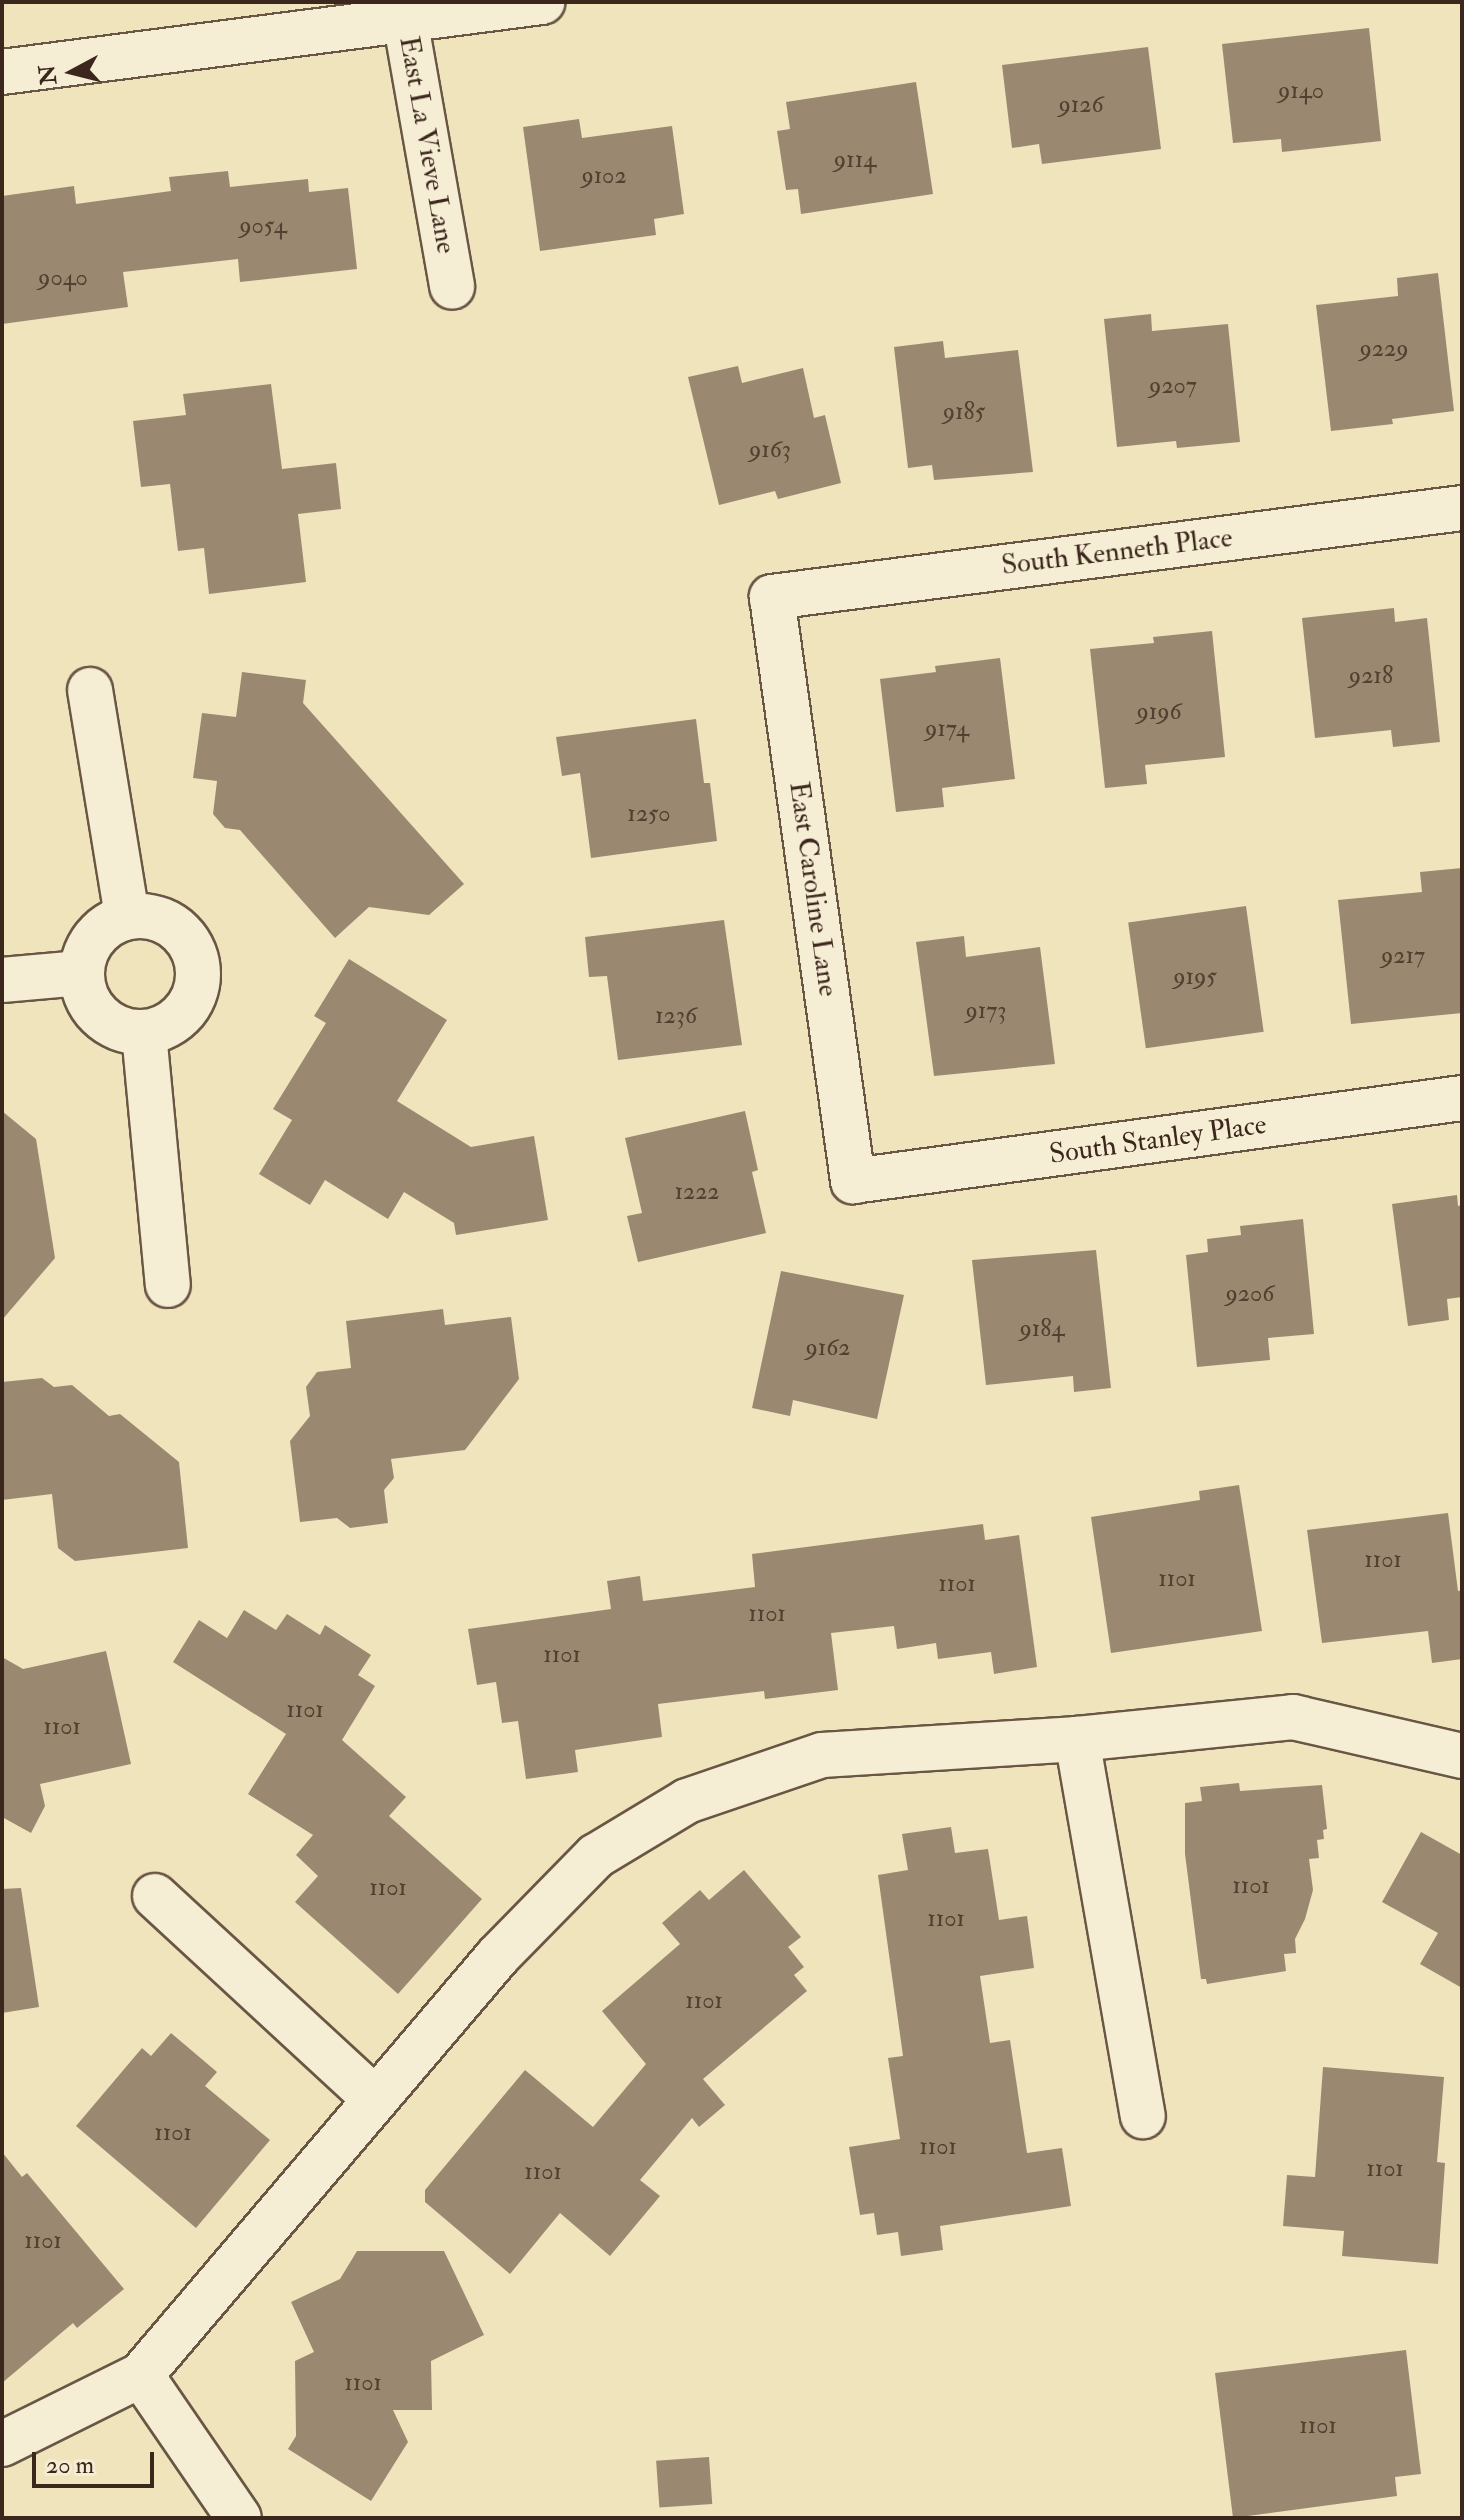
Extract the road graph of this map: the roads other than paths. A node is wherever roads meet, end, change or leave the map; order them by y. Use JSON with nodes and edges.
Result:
{"nodes":[{"id":1,"x":542,"y":2,"type":"edge"},
{"id":2,"x":403,"y":11,"type":"edge"},
{"id":3,"x":2,"y":72,"type":"edge"},
{"id":4,"x":452,"y":287,"type":"dead end"},
{"id":5,"x":1462,"y":508,"type":"edge"},
{"id":6,"x":772,"y":597,"type":"joint"},
{"id":7,"x":90,"y":690,"type":"dead end"},
{"id":8,"x":127,"y":917,"type":"junction"},
{"id":9,"x":81,"y":973,"type":"junction"},
{"id":10,"x":2,"y":980,"type":"edge"},
{"id":11,"x":144,"y":1033,"type":"junction"},
{"id":12,"x":1462,"y":1098,"type":"edge"},
{"id":13,"x":853,"y":1181,"type":"joint"},
{"id":14,"x":168,"y":1285,"type":"dead end"},
{"id":15,"x":1077,"y":1739,"type":"junction"},
{"id":16,"x":1462,"y":1756,"type":"edge"},
{"id":17,"x":155,"y":1896,"type":"dead end"},
{"id":18,"x":374,"y":2098,"type":"junction"},
{"id":19,"x":1143,"y":2116,"type":"dead end"},
{"id":20,"x":141,"y":2375,"type":"junction"},
{"id":21,"x":2,"y":2444,"type":"edge"},
{"id":22,"x":239,"y":2518,"type":"edge"}],
"edges":[{"from":1,"to":2,"type":"street"},
{"from":2,"to":3,"type":"street"},
{"from":2,"to":4,"type":"street","name":"East La Vieve Lane"},
{"from":5,"to":6,"type":"street","name":"South Kenneth Place"},
{"from":6,"to":13,"type":"street","name":"East Caroline Lane"},
{"from":7,"to":8,"type":"street"},
{"from":8,"to":9,"type":"street"},
{"from":8,"to":11,"type":"street"},
{"from":9,"to":10,"type":"street"},
{"from":9,"to":11,"type":"street"},
{"from":11,"to":14,"type":"street"},
{"from":12,"to":13,"type":"street","name":"South Stanley Place"},
{"from":15,"to":16,"type":"street"},
{"from":15,"to":18,"type":"street"},
{"from":15,"to":19,"type":"street"},
{"from":17,"to":18,"type":"street"},
{"from":18,"to":20,"type":"street"},
{"from":20,"to":21,"type":"street"},
{"from":20,"to":22,"type":"street"}]}
